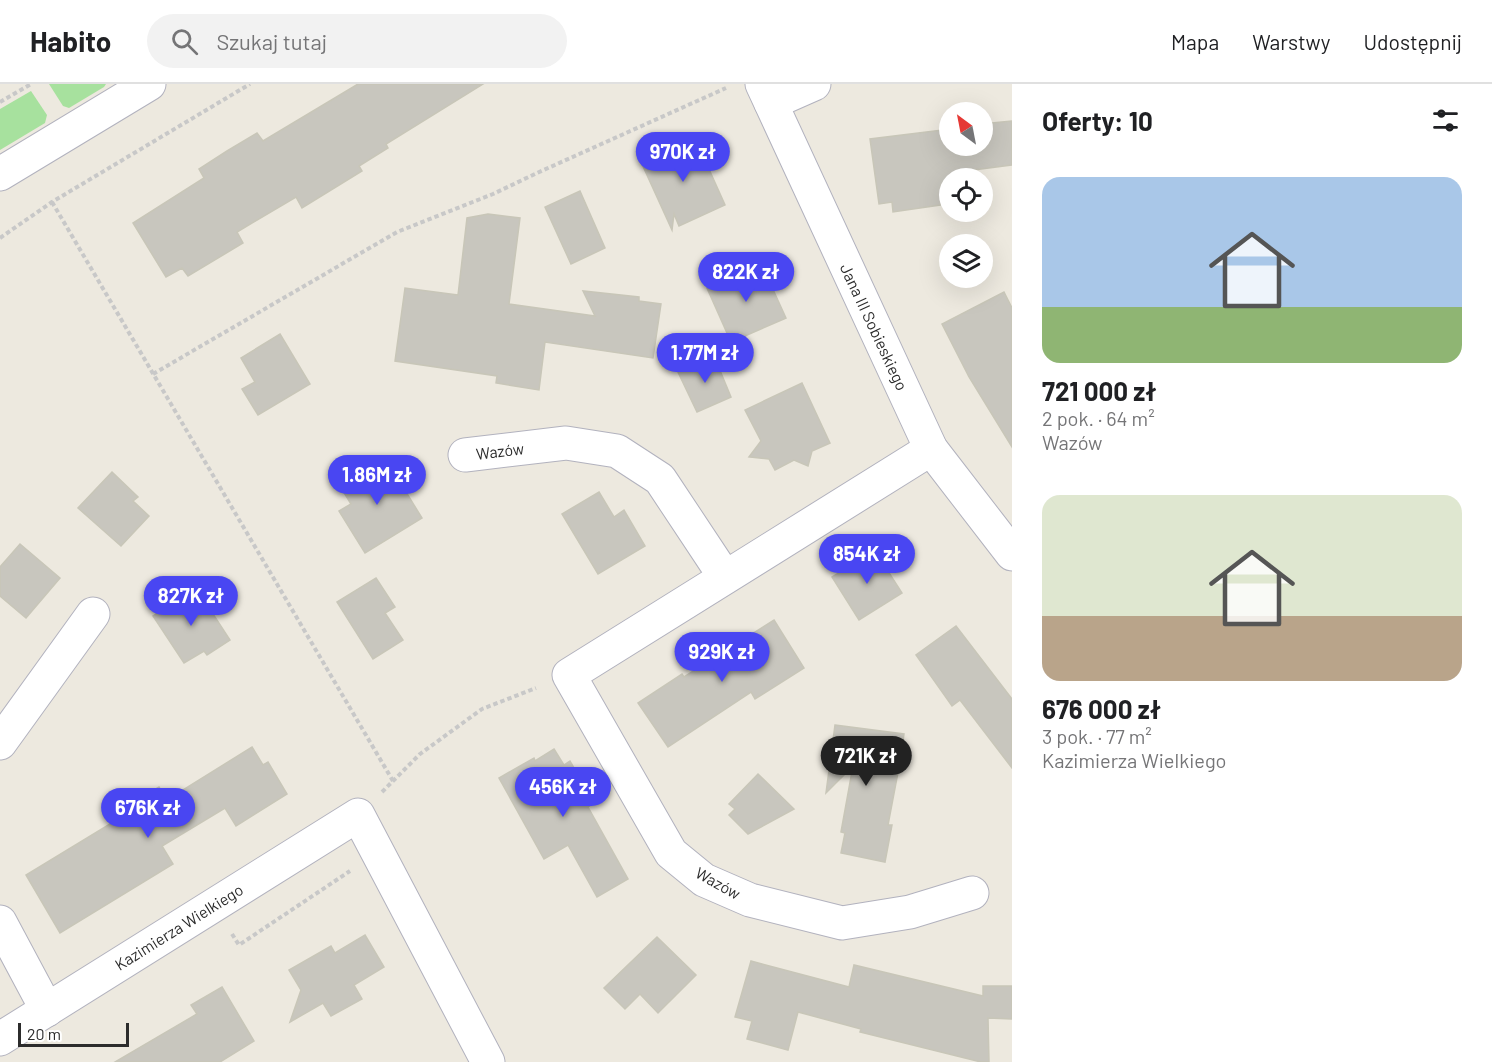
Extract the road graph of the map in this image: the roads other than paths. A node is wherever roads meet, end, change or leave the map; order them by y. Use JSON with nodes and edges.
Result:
{"nodes":[{"id":1,"x":149,"y":84,"type":"edge"},
{"id":2,"x":814,"y":84,"type":"edge"},
{"id":3,"x":767,"y":94,"type":"edge"},
{"id":4,"x":0,"y":174,"type":"edge"},
{"id":5,"x":931,"y":449,"type":"junction"},
{"id":6,"x":465,"y":455,"type":"dead end"},
{"id":7,"x":1012,"y":554,"type":"edge"},
{"id":8,"x":725,"y":577,"type":"junction"},
{"id":9,"x":93,"y":614,"type":"dead end"},
{"id":10,"x":0,"y":743,"type":"edge"},
{"id":11,"x":972,"y":893,"type":"dead end"},
{"id":12,"x":0,"y":922,"type":"edge"},
{"id":13,"x":47,"y":1010,"type":"junction"},
{"id":14,"x":0,"y":1039,"type":"edge"},
{"id":15,"x":488,"y":1062,"type":"edge"}],
"edges":[{"from":1,"to":4,"type":"street"},
{"from":2,"to":3,"type":"street"},
{"from":3,"to":5,"type":"street","name":"Jana III Sobieskiego"},
{"from":5,"to":7,"type":"street","name":"Jana III Sobieskiego"},
{"from":5,"to":8,"type":"street"},
{"from":6,"to":8,"type":"street","name":"Wazów"},
{"from":8,"to":11,"type":"street","name":"Wazów"},
{"from":9,"to":10,"type":"street"},
{"from":12,"to":13,"type":"street"},
{"from":13,"to":14,"type":"street","name":"Kazimierza Wielkiego"},
{"from":13,"to":15,"type":"street","name":"Kazimierza Wielkiego"}]}
